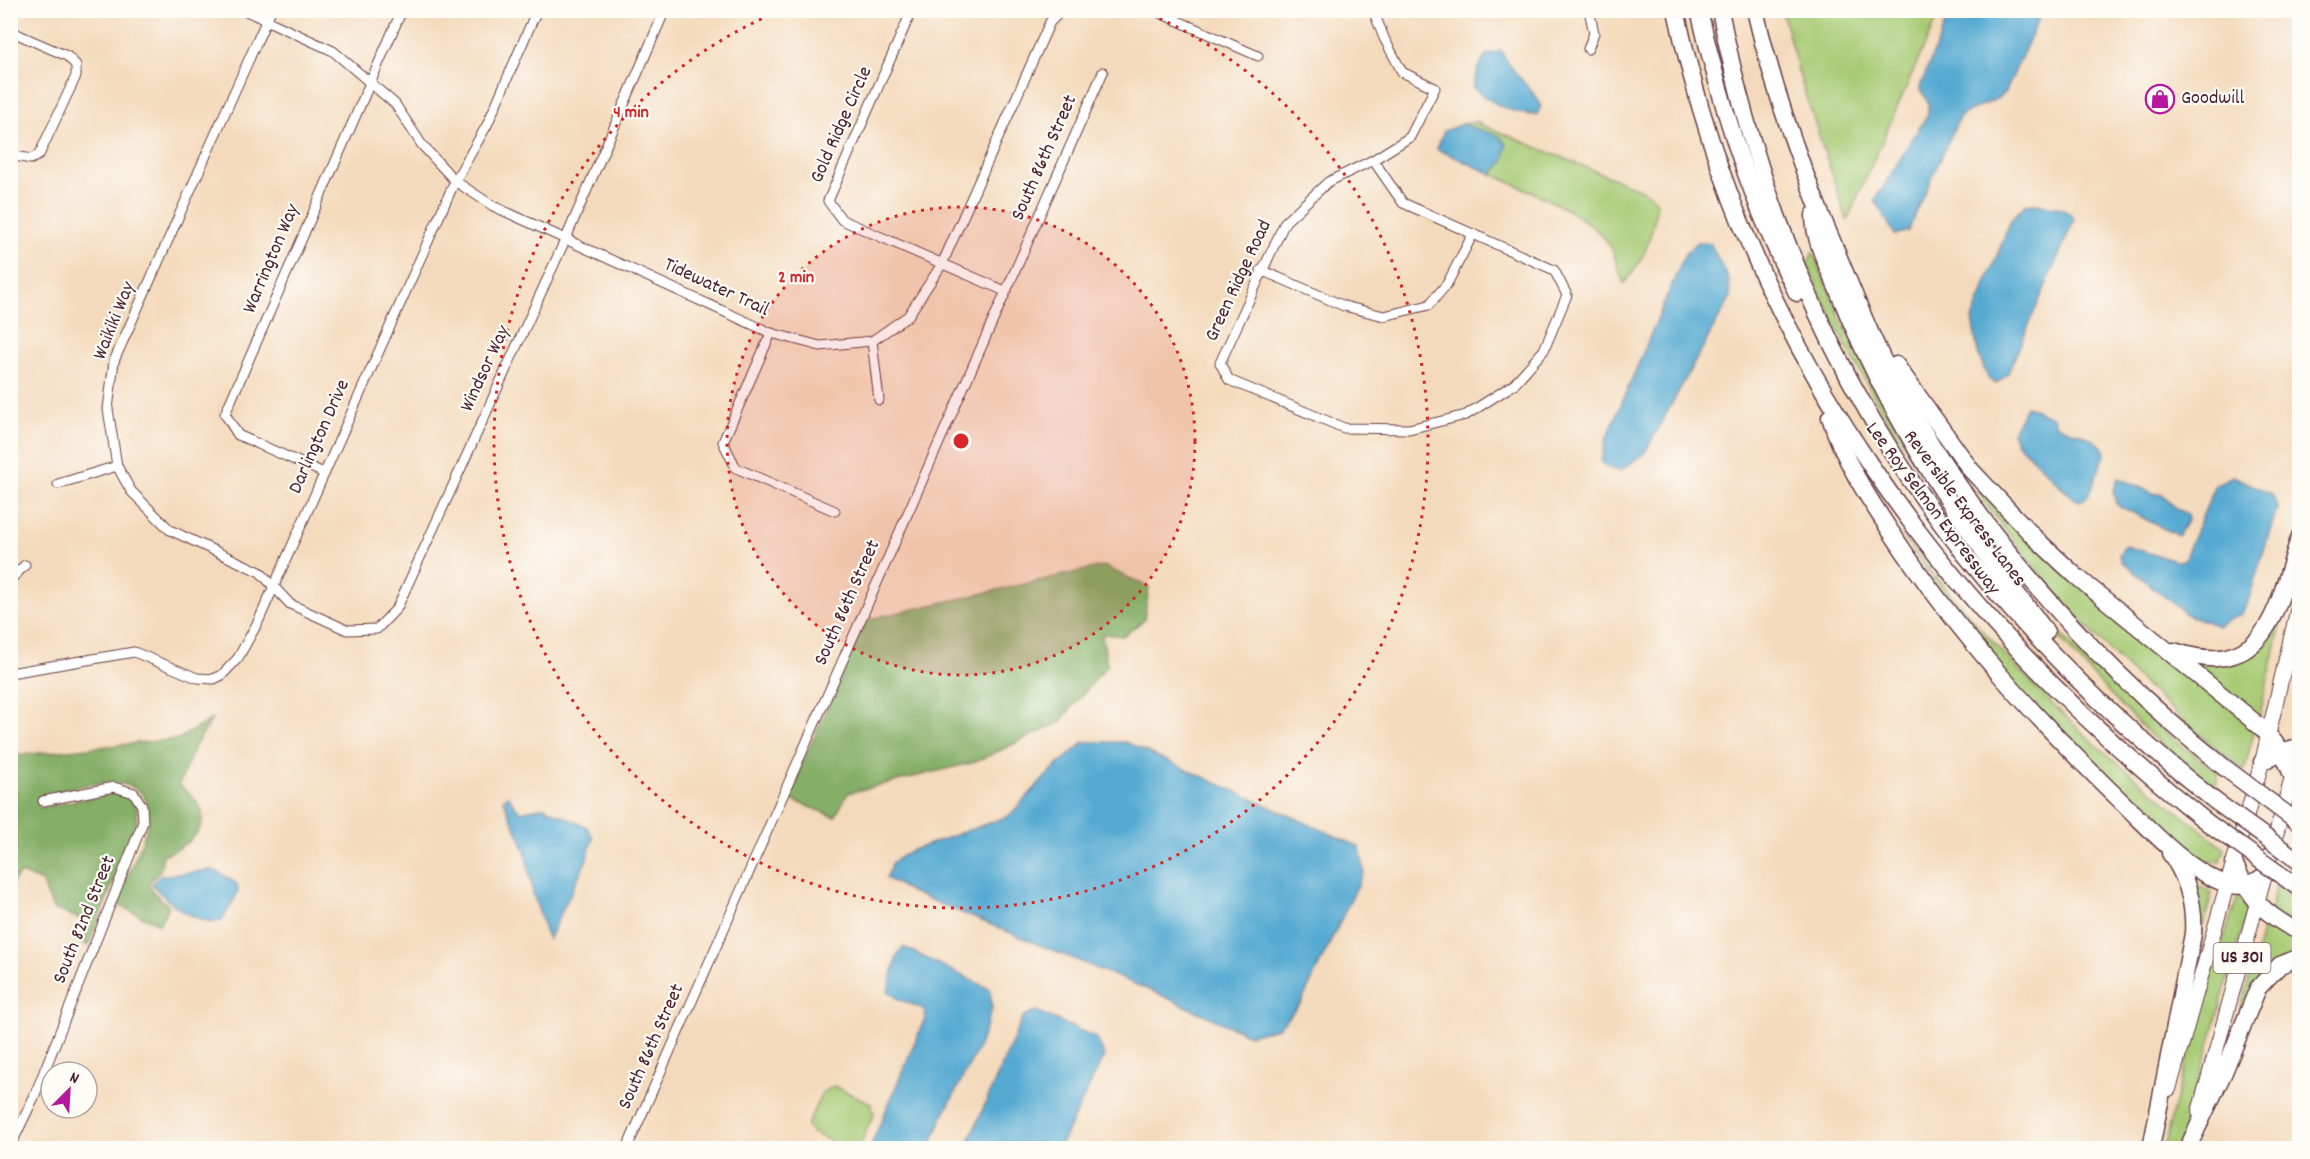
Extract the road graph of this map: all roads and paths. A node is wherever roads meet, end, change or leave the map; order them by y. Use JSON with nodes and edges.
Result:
{"nodes":[{"id":1,"x":244,"y":10,"type":"edge"},
{"id":2,"x":271,"y":10,"type":"edge"},
{"id":3,"x":402,"y":10,"type":"edge"},
{"id":4,"x":537,"y":10,"type":"edge"},
{"id":5,"x":665,"y":10,"type":"edge"},
{"id":6,"x":912,"y":10,"type":"edge"},
{"id":7,"x":1062,"y":10,"type":"edge"},
{"id":8,"x":1153,"y":10,"type":"edge"},
{"id":9,"x":1373,"y":10,"type":"edge"},
{"id":10,"x":1589,"y":10,"type":"edge"},
{"id":11,"x":1677,"y":10,"type":"edge"},
{"id":12,"x":1699,"y":10,"type":"edge"},
{"id":13,"x":1720,"y":10,"type":"edge"},
{"id":14,"x":1755,"y":10,"type":"edge"},
{"id":15,"x":266,"y":20,"type":"junction"},
{"id":16,"x":10,"y":31,"type":"edge"},
{"id":17,"x":1588,"y":49,"type":"dead end"},
{"id":18,"x":1258,"y":56,"type":"dead end"},
{"id":19,"x":1102,"y":72,"type":"dead end"},
{"id":20,"x":370,"y":80,"type":"junction"},
{"id":21,"x":10,"y":155,"type":"edge"},
{"id":22,"x":1373,"y":159,"type":"junction"},
{"id":23,"x":455,"y":181,"type":"junction"},
{"id":24,"x":1473,"y":234,"type":"junction"},
{"id":25,"x":1823,"y":235,"type":"junction"},
{"id":26,"x":566,"y":238,"type":"junction"},
{"id":27,"x":1782,"y":245,"type":"junction"},
{"id":28,"x":942,"y":264,"type":"junction"},
{"id":29,"x":1261,"y":270,"type":"junction"},
{"id":30,"x":1005,"y":291,"type":"junction"},
{"id":31,"x":1871,"y":331,"type":"junction"},
{"id":32,"x":771,"y":333,"type":"junction"},
{"id":33,"x":872,"y":341,"type":"junction"},
{"id":34,"x":1823,"y":393,"type":"junction"},
{"id":35,"x":879,"y":400,"type":"dead end"},
{"id":36,"x":117,"y":466,"type":"junction"},
{"id":37,"x":324,"y":473,"type":"junction"},
{"id":38,"x":58,"y":484,"type":"dead end"},
{"id":39,"x":835,"y":511,"type":"dead end"},
{"id":40,"x":2300,"y":536,"type":"edge"},
{"id":41,"x":25,"y":565,"type":"dead end"},
{"id":42,"x":10,"y":580,"type":"edge"},
{"id":43,"x":272,"y":588,"type":"junction"},
{"id":44,"x":2300,"y":599,"type":"edge"},
{"id":45,"x":2167,"y":649,"type":"junction"},
{"id":46,"x":2066,"y":667,"type":"junction"},
{"id":47,"x":10,"y":673,"type":"edge"},
{"id":48,"x":2269,"y":735,"type":"junction"},
{"id":49,"x":2300,"y":748,"type":"edge"},
{"id":50,"x":2282,"y":751,"type":"junction"},
{"id":51,"x":2262,"y":762,"type":"junction"},
{"id":52,"x":2292,"y":775,"type":"junction"},
{"id":53,"x":43,"y":801,"type":"dead end"},
{"id":54,"x":2300,"y":824,"type":"edge"},
{"id":55,"x":2159,"y":837,"type":"junction"},
{"id":56,"x":2300,"y":862,"type":"edge"},
{"id":57,"x":2234,"y":863,"type":"junction"},
{"id":58,"x":2265,"y":875,"type":"junction"},
{"id":59,"x":2228,"y":884,"type":"junction"},
{"id":60,"x":2245,"y":885,"type":"junction"},
{"id":61,"x":2300,"y":888,"type":"edge"},
{"id":62,"x":2258,"y":903,"type":"junction"},
{"id":63,"x":2300,"y":932,"type":"edge"},
{"id":64,"x":2300,"y":957,"type":"edge"},
{"id":65,"x":2190,"y":1145,"type":"edge"},
{"id":66,"x":10,"y":1147,"type":"edge"},
{"id":67,"x":627,"y":1149,"type":"edge"},
{"id":68,"x":2152,"y":1149,"type":"edge"}],
"edges":[{"from":1,"to":15,"type":"street","name":"Tidewater Trail"},
{"from":2,"to":15,"type":"street","name":"Waikiki Way"},
{"from":3,"to":20,"type":"street","name":"Warrington Way"},
{"from":4,"to":23,"type":"street","name":"Darlington Drive"},
{"from":5,"to":26,"type":"street","name":"Windsor Way"},
{"from":6,"to":28,"type":"street","name":"Gold Ridge Circle"},
{"from":7,"to":28,"type":"street","name":"Tidewater Trail"},
{"from":8,"to":18,"type":"street"},
{"from":9,"to":22,"type":"street","name":"Green Ridge Road"},
{"from":10,"to":17,"type":"street"},
{"from":11,"to":34,"type":"highway","name":"Lee Roy Selmon Expressway"},
{"from":12,"to":27,"type":"highway"},
{"from":13,"to":27,"type":"highway","name":"Reversible Express Lanes"},
{"from":14,"to":25,"type":"highway","name":"Lee Roy Selmon Expressway"},
{"from":15,"to":20,"type":"street","name":"Tidewater Trail"},
{"from":15,"to":36,"type":"street","name":"Waikiki Way"},
{"from":16,"to":21,"type":"street"},
{"from":19,"to":30,"type":"street","name":"South 86th Street"},
{"from":20,"to":23,"type":"street","name":"Tidewater Trail"},
{"from":20,"to":37,"type":"street","name":"Warrington Way"},
{"from":22,"to":24,"type":"street","name":"Green Ridge Road"},
{"from":22,"to":29,"type":"street","name":"Green Ridge Road"},
{"from":23,"to":26,"type":"street","name":"Tidewater Trail"},
{"from":23,"to":37,"type":"street","name":"Darlington Drive"},
{"from":24,"to":29,"type":"street"},
{"from":24,"to":29,"type":"street","name":"Green Ridge Road"},
{"from":25,"to":31,"type":"highway","name":"Lee Roy Selmon Expressway"},
{"from":25,"to":46,"type":"highway"},
{"from":26,"to":32,"type":"street","name":"Tidewater Trail"},
{"from":26,"to":43,"type":"street","name":"Windsor Way"},
{"from":27,"to":46,"type":"highway","name":"Reversible Express Lanes"},
{"from":28,"to":30,"type":"street","name":"Gold Ridge Circle"},
{"from":28,"to":33,"type":"street","name":"Tidewater Trail"},
{"from":30,"to":67,"type":"street","name":"South 86th Street"},
{"from":31,"to":45,"type":"highway"},
{"from":31,"to":54,"type":"highway","name":"Lee Roy Selmon Expressway","bridge":true},
{"from":32,"to":33,"type":"street","name":"Tidewater Trail"},
{"from":32,"to":39,"type":"street"},
{"from":33,"to":35,"type":"street"},
{"from":34,"to":55,"type":"highway"},
{"from":34,"to":61,"type":"highway","name":"Lee Roy Selmon Expressway","bridge":true},
{"from":36,"to":38,"type":"street"},
{"from":36,"to":43,"type":"street","name":"Waikiki Way"},
{"from":37,"to":43,"type":"street","name":"Darlington Drive"},
{"from":40,"to":45,"type":"highway"},
{"from":41,"to":42,"type":"street"},
{"from":43,"to":47,"type":"street","name":"Darlington Drive"},
{"from":44,"to":48,"type":"main road","number":"US 301"},
{"from":45,"to":48,"type":"highway"},
{"from":46,"to":56,"type":"highway","name":"Reversible Express Lanes","bridge":true},
{"from":48,"to":50,"type":"highway"},
{"from":48,"to":51,"type":"main road","number":"US 301"},
{"from":49,"to":50,"type":"highway"},
{"from":49,"to":52,"type":"main road","number":"US 301"},
{"from":50,"to":51,"type":"highway"},
{"from":50,"to":52,"type":"highway"},
{"from":51,"to":57,"type":"main road","number":"US 301"},
{"from":52,"to":58,"type":"main road","number":"US 301"},
{"from":53,"to":66,"type":"street","name":"South 82nd Street"},
{"from":55,"to":59,"type":"highway"},
{"from":55,"to":68,"type":"highway"},
{"from":57,"to":59,"type":"main road","number":"US 301"},
{"from":57,"to":60,"type":"highway"},
{"from":58,"to":60,"type":"highway"},
{"from":58,"to":62,"type":"main road","number":"US 301"},
{"from":59,"to":60,"type":"highway"},
{"from":59,"to":68,"type":"main road","number":"US 301"},
{"from":60,"to":62,"type":"highway"},
{"from":62,"to":63,"type":"highway"},
{"from":62,"to":65,"type":"main road","number":"US 301"},
{"from":64,"to":65,"type":"highway"}]}
